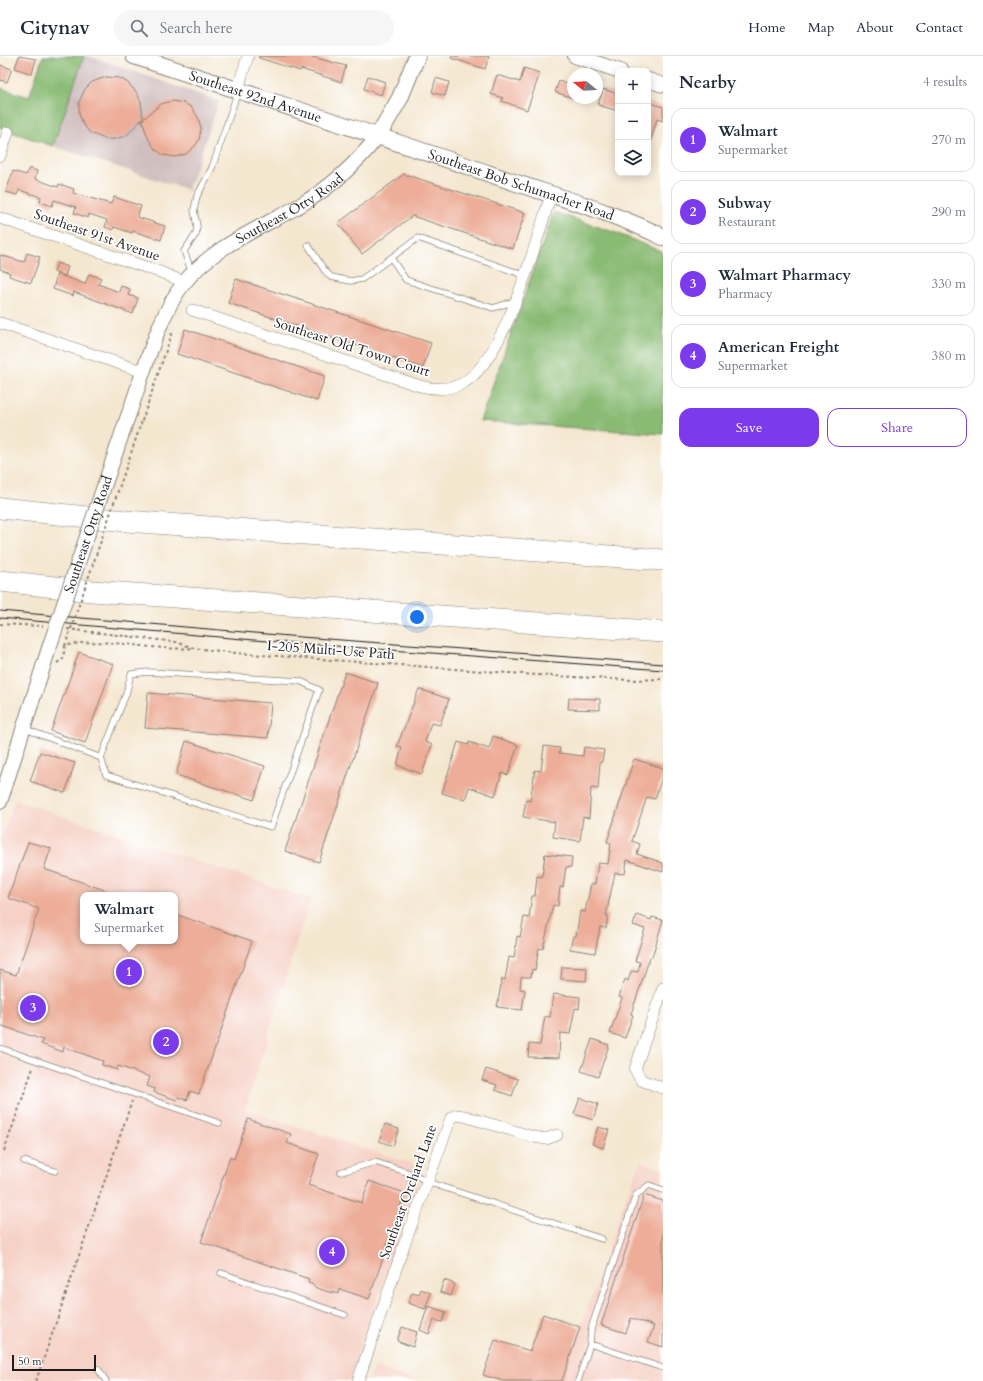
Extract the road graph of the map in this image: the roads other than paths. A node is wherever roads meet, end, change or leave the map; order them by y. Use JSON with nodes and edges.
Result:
{"nodes":[{"id":1,"x":134,"y":56,"type":"edge"},
{"id":2,"x":248,"y":56,"type":"edge"},
{"id":3,"x":417,"y":56,"type":"edge"},
{"id":4,"x":575,"y":56,"type":"edge"},
{"id":5,"x":615,"y":69,"type":"edge"},
{"id":6,"x":651,"y":81,"type":"edge"},
{"id":7,"x":663,"y":85,"type":"edge"},
{"id":8,"x":238,"y":91,"type":"junction"},
{"id":9,"x":8,"y":132,"type":"dead end"},
{"id":10,"x":378,"y":136,"type":"junction"},
{"id":11,"x":0,"y":156,"type":"edge"},
{"id":12,"x":551,"y":195,"type":"junction"},
{"id":13,"x":0,"y":218,"type":"edge"},
{"id":14,"x":663,"y":237,"type":"edge"},
{"id":15,"x":308,"y":245,"type":"dead end"},
{"id":16,"x":391,"y":258,"type":"junction"},
{"id":17,"x":524,"y":275,"type":"junction"},
{"id":18,"x":188,"y":278,"type":"junction"},
{"id":19,"x":515,"y":301,"type":"junction"},
{"id":20,"x":192,"y":310,"type":"dead end"},
{"id":21,"x":0,"y":323,"type":"edge"},
{"id":22,"x":144,"y":372,"type":"junction"},
{"id":23,"x":0,"y":508,"type":"edge"},
{"id":24,"x":663,"y":560,"type":"edge"},
{"id":25,"x":0,"y":581,"type":"edge"},
{"id":26,"x":663,"y":632,"type":"edge"},
{"id":27,"x":23,"y":728,"type":"junction"},
{"id":28,"x":101,"y":758,"type":"junction"},
{"id":29,"x":0,"y":802,"type":"edge"},
{"id":30,"x":663,"y":988,"type":"edge"},
{"id":31,"x":0,"y":1048,"type":"edge"},
{"id":32,"x":663,"y":1088,"type":"edge"},
{"id":33,"x":219,"y":1123,"type":"dead end"},
{"id":34,"x":557,"y":1135,"type":"dead end"},
{"id":35,"x":24,"y":1160,"type":"dead end"},
{"id":36,"x":55,"y":1171,"type":"dead end"},
{"id":37,"x":341,"y":1172,"type":"dead end"},
{"id":38,"x":427,"y":1182,"type":"junction"},
{"id":39,"x":663,"y":1190,"type":"edge"},
{"id":40,"x":602,"y":1239,"type":"dead end"},
{"id":41,"x":221,"y":1272,"type":"dead end"},
{"id":42,"x":345,"y":1315,"type":"dead end"},
{"id":43,"x":590,"y":1344,"type":"junction"},
{"id":44,"x":663,"y":1368,"type":"edge"},
{"id":45,"x":98,"y":1369,"type":"dead end"},
{"id":46,"x":106,"y":1381,"type":"edge"},
{"id":47,"x":358,"y":1381,"type":"edge"},
{"id":48,"x":578,"y":1381,"type":"edge"}],
"edges":[{"from":1,"to":8,"type":"main road","name":"Southeast 92nd Avenue"},
{"from":2,"to":8,"type":"street"},
{"from":3,"to":10,"type":"main road"},
{"from":4,"to":5,"type":"street"},
{"from":6,"to":7,"type":"street"},
{"from":8,"to":10,"type":"main road","name":"Southeast 92nd Avenue"},
{"from":8,"to":18,"type":"lane"},
{"from":9,"to":11,"type":"street"},
{"from":10,"to":12,"type":"main road","name":"Southeast Bob Schumacher Road"},
{"from":10,"to":18,"type":"street","name":"Southeast Otty Road"},
{"from":12,"to":14,"type":"main road","name":"Southeast Bob Schumacher Road"},
{"from":12,"to":17,"type":"street","name":"Southeast Old Town Court"},
{"from":13,"to":18,"type":"street","name":"Southeast 91st Avenue"},
{"from":15,"to":16,"type":"lane"},
{"from":16,"to":17,"type":"lane"},
{"from":16,"to":19,"type":"lane"},
{"from":17,"to":19,"type":"street","name":"Southeast Old Town Court"},
{"from":18,"to":22,"type":"street","name":"Southeast Otty Road"},
{"from":19,"to":20,"type":"street","name":"Southeast Old Town Court"},
{"from":21,"to":22,"type":"street"},
{"from":22,"to":27,"type":"street","name":"Southeast Otty Road","bridge":true},
{"from":23,"to":24,"type":"highway"},
{"from":25,"to":26,"type":"highway"},
{"from":27,"to":28,"type":"lane"},
{"from":27,"to":29,"type":"street","name":"Southeast Otty Road"},
{"from":28,"to":28,"type":"lane"},
{"from":30,"to":32,"type":"street"},
{"from":31,"to":33,"type":"lane"},
{"from":34,"to":38,"type":"street","name":"Southeast Orchard Lane"},
{"from":35,"to":36,"type":"lane"},
{"from":37,"to":38,"type":"lane"},
{"from":38,"to":40,"type":"lane"},
{"from":38,"to":47,"type":"street","name":"Southeast Orchard Lane"},
{"from":39,"to":43,"type":"lane"},
{"from":41,"to":42,"type":"lane"},
{"from":43,"to":44,"type":"lane"},
{"from":43,"to":48,"type":"lane"},
{"from":45,"to":46,"type":"lane"}]}
